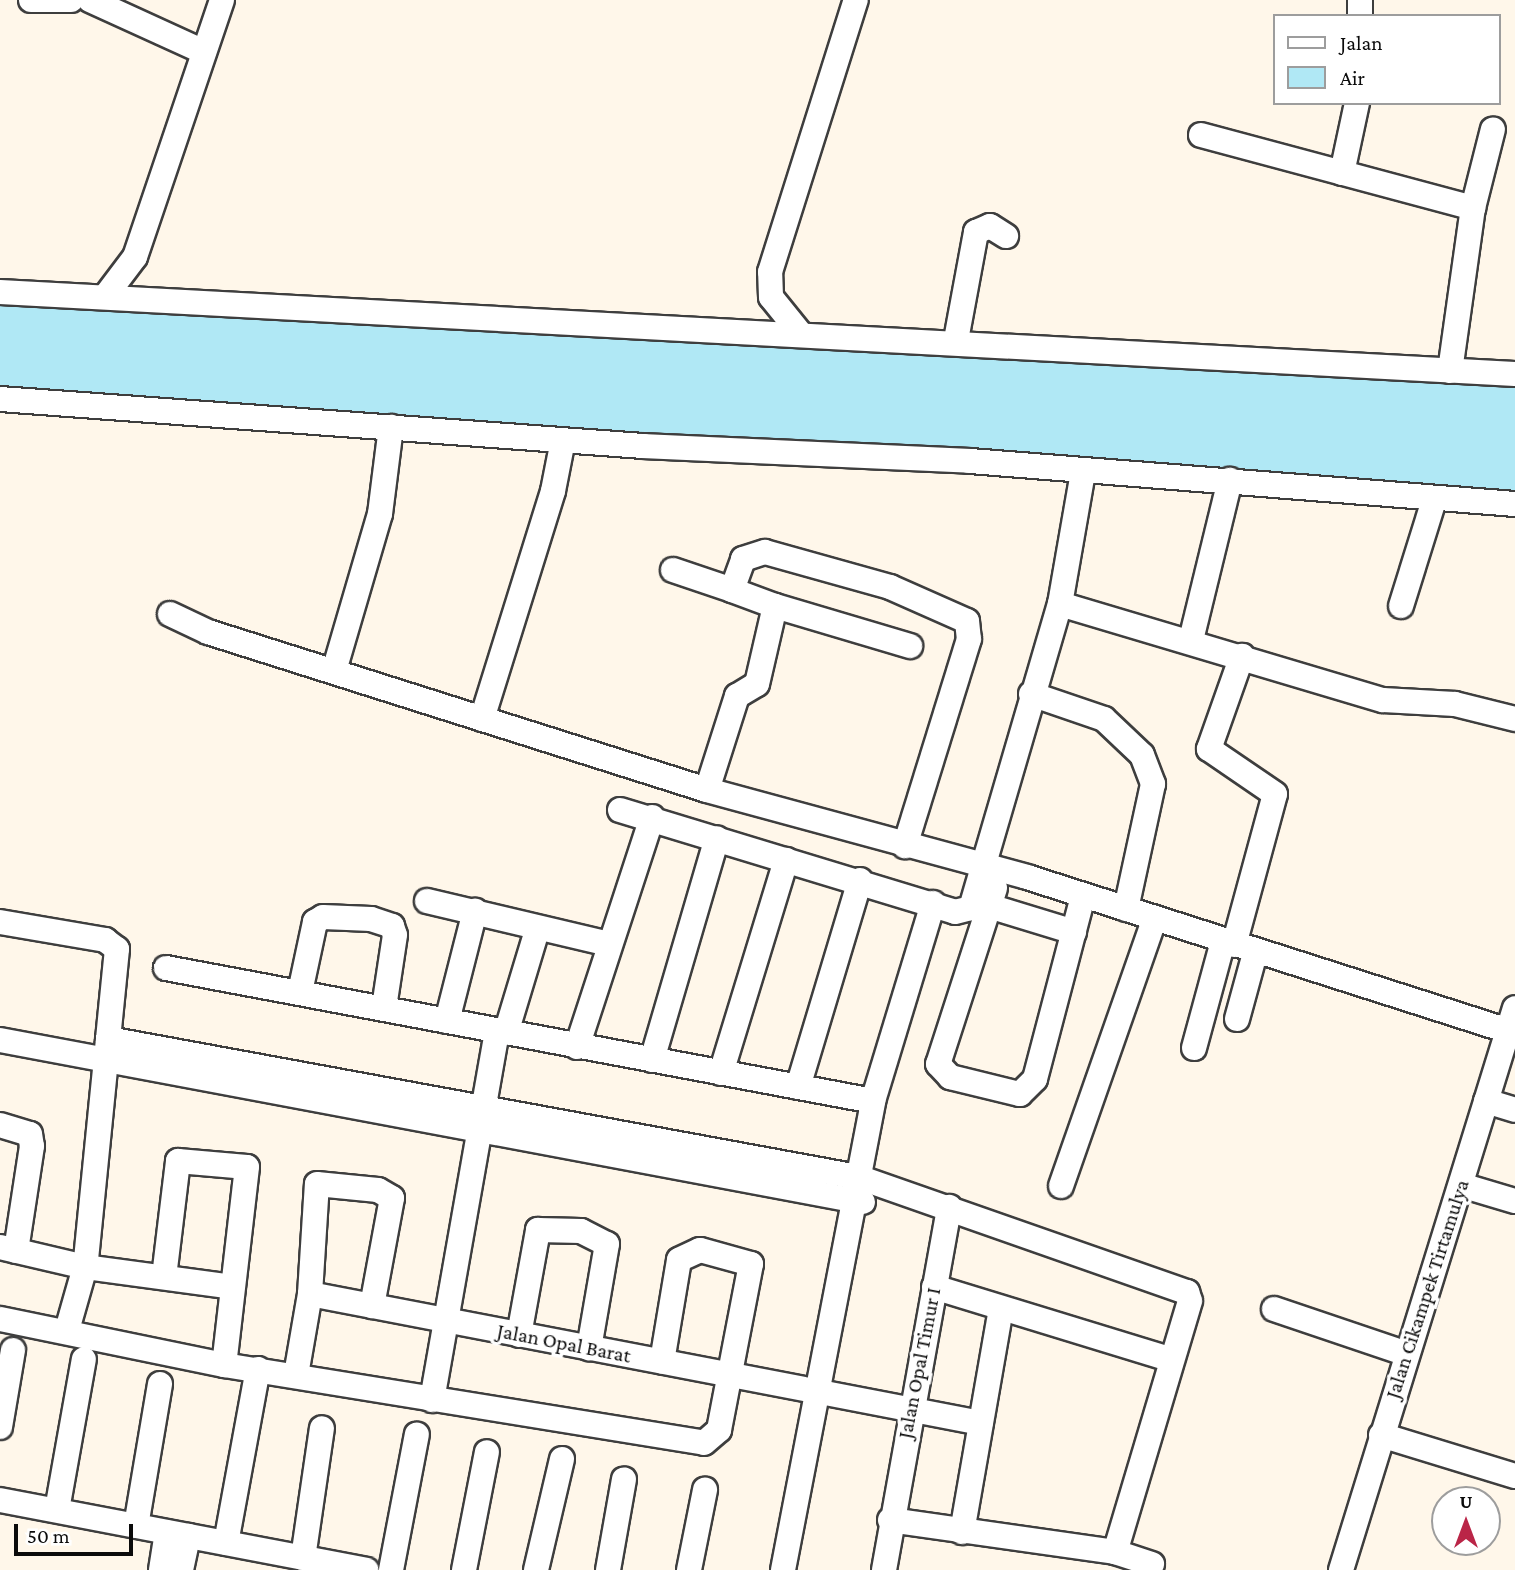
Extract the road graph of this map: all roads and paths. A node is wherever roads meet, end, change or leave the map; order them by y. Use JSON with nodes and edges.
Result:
{"nodes":[{"id":1,"x":31,"y":0,"type":"edge"},
{"id":2,"x":71,"y":0,"type":"edge"},
{"id":3,"x":90,"y":0,"type":"edge"},
{"id":4,"x":222,"y":0,"type":"edge"},
{"id":5,"x":856,"y":0,"type":"edge"},
{"id":6,"x":204,"y":52,"type":"junction"},
{"id":7,"x":1357,"y":105,"type":"edge"},
{"id":8,"x":1493,"y":129,"type":"dead end"},
{"id":9,"x":1200,"y":135,"type":"dead end"},
{"id":10,"x":1342,"y":173,"type":"junction"},
{"id":11,"x":1473,"y":208,"type":"junction"},
{"id":12,"x":1006,"y":236,"type":"dead end"},
{"id":13,"x":135,"y":257,"type":"junction"},
{"id":14,"x":0,"y":292,"type":"edge"},
{"id":15,"x":107,"y":295,"type":"junction"},
{"id":16,"x":771,"y":297,"type":"junction"},
{"id":17,"x":153,"y":299,"type":"junction"},
{"id":18,"x":750,"y":329,"type":"junction"},
{"id":19,"x":800,"y":333,"type":"junction"},
{"id":20,"x":956,"y":340,"type":"junction"},
{"id":21,"x":1450,"y":371,"type":"junction"},
{"id":22,"x":1515,"y":374,"type":"edge"},
{"id":23,"x":0,"y":399,"type":"edge"},
{"id":24,"x":391,"y":427,"type":"junction"},
{"id":25,"x":563,"y":440,"type":"junction"},
{"id":26,"x":1083,"y":472,"type":"junction"},
{"id":27,"x":1230,"y":480,"type":"junction"},
{"id":28,"x":1434,"y":500,"type":"junction"},
{"id":29,"x":1515,"y":504,"type":"edge"},
{"id":30,"x":673,"y":570,"type":"dead end"},
{"id":31,"x":732,"y":590,"type":"junction"},
{"id":32,"x":1060,"y":604,"type":"junction"},
{"id":33,"x":775,"y":606,"type":"junction"},
{"id":34,"x":1401,"y":606,"type":"dead end"},
{"id":35,"x":170,"y":614,"type":"dead end"},
{"id":36,"x":1191,"y":640,"type":"junction"},
{"id":37,"x":910,"y":646,"type":"dead end"},
{"id":38,"x":1242,"y":656,"type":"junction"},
{"id":39,"x":334,"y":671,"type":"junction"},
{"id":40,"x":1031,"y":694,"type":"junction"},
{"id":41,"x":482,"y":719,"type":"junction"},
{"id":42,"x":1515,"y":719,"type":"edge"},
{"id":43,"x":707,"y":790,"type":"junction"},
{"id":44,"x":620,"y":810,"type":"dead end"},
{"id":45,"x":652,"y":817,"type":"junction"},
{"id":46,"x":717,"y":838,"type":"junction"},
{"id":47,"x":905,"y":846,"type":"junction"},
{"id":48,"x":786,"y":860,"type":"junction"},
{"id":49,"x":991,"y":870,"type":"junction"},
{"id":50,"x":860,"y":880,"type":"junction"},
{"id":51,"x":1083,"y":895,"type":"junction"},
{"id":52,"x":426,"y":901,"type":"dead end"},
{"id":53,"x":933,"y":903,"type":"junction"},
{"id":54,"x":989,"y":906,"type":"junction"},
{"id":55,"x":1126,"y":909,"type":"junction"},
{"id":56,"x":475,"y":911,"type":"junction"},
{"id":57,"x":1155,"y":918,"type":"junction"},
{"id":58,"x":0,"y":922,"type":"edge"},
{"id":59,"x":537,"y":930,"type":"junction"},
{"id":60,"x":1074,"y":932,"type":"junction"},
{"id":61,"x":609,"y":944,"type":"junction"},
{"id":62,"x":1237,"y":946,"type":"junction"},
{"id":63,"x":166,"y":968,"type":"dead end"},
{"id":64,"x":300,"y":992,"type":"junction"},
{"id":65,"x":1209,"y":992,"type":"junction"},
{"id":66,"x":384,"y":1008,"type":"junction"},
{"id":67,"x":447,"y":1021,"type":"junction"},
{"id":68,"x":1513,"y":1024,"type":"edge"},
{"id":69,"x":502,"y":1032,"type":"junction"},
{"id":70,"x":0,"y":1040,"type":"edge"},
{"id":71,"x":106,"y":1047,"type":"junction"},
{"id":72,"x":577,"y":1047,"type":"junction"},
{"id":73,"x":1194,"y":1048,"type":"dead end"},
{"id":74,"x":652,"y":1059,"type":"junction"},
{"id":75,"x":721,"y":1073,"type":"junction"},
{"id":76,"x":798,"y":1087,"type":"junction"},
{"id":77,"x":873,"y":1101,"type":"junction"},
{"id":78,"x":1486,"y":1101,"type":"junction"},
{"id":79,"x":1515,"y":1110,"type":"edge"},
{"id":80,"x":480,"y":1121,"type":"junction"},
{"id":81,"x":0,"y":1125,"type":"edge"},
{"id":82,"x":1461,"y":1185,"type":"junction"},
{"id":83,"x":1061,"y":1186,"type":"dead end"},
{"id":84,"x":860,"y":1190,"type":"junction"},
{"id":85,"x":1515,"y":1201,"type":"edge"},
{"id":86,"x":949,"y":1207,"type":"junction"},
{"id":87,"x":8,"y":1249,"type":"edge"},
{"id":88,"x":85,"y":1268,"type":"junction"},
{"id":89,"x":164,"y":1278,"type":"junction"},
{"id":90,"x":232,"y":1287,"type":"junction"},
{"id":91,"x":934,"y":1287,"type":"junction"},
{"id":92,"x":310,"y":1294,"type":"junction"},
{"id":93,"x":372,"y":1306,"type":"junction"},
{"id":94,"x":1001,"y":1309,"type":"junction"},
{"id":95,"x":1274,"y":1309,"type":"dead end"},
{"id":96,"x":0,"y":1319,"type":"edge"},
{"id":97,"x":443,"y":1320,"type":"junction"},
{"id":98,"x":67,"y":1330,"type":"junction"},
{"id":99,"x":519,"y":1335,"type":"junction"},
{"id":100,"x":589,"y":1348,"type":"junction"},
{"id":101,"x":13,"y":1350,"type":"dead end"},
{"id":102,"x":1407,"y":1354,"type":"junction"},
{"id":103,"x":84,"y":1359,"type":"dead end"},
{"id":104,"x":1169,"y":1359,"type":"junction"},
{"id":105,"x":662,"y":1362,"type":"junction"},
{"id":106,"x":224,"y":1365,"type":"junction"},
{"id":107,"x":258,"y":1369,"type":"junction"},
{"id":108,"x":296,"y":1375,"type":"junction"},
{"id":109,"x":730,"y":1376,"type":"junction"},
{"id":110,"x":160,"y":1384,"type":"dead end"},
{"id":111,"x":823,"y":1395,"type":"junction"},
{"id":112,"x":432,"y":1400,"type":"junction"},
{"id":113,"x":910,"y":1411,"type":"junction"},
{"id":114,"x":981,"y":1423,"type":"junction"},
{"id":115,"x":0,"y":1427,"type":"edge"},
{"id":116,"x":322,"y":1428,"type":"dead end"},
{"id":117,"x":417,"y":1434,"type":"dead end"},
{"id":118,"x":1381,"y":1435,"type":"junction"},
{"id":119,"x":487,"y":1452,"type":"dead end"},
{"id":120,"x":562,"y":1460,"type":"dead end"},
{"id":121,"x":1515,"y":1476,"type":"edge"},
{"id":122,"x":624,"y":1479,"type":"dead end"},
{"id":123,"x":705,"y":1490,"type":"dead end"},
{"id":124,"x":0,"y":1500,"type":"edge"},
{"id":125,"x":57,"y":1510,"type":"junction"},
{"id":126,"x":890,"y":1520,"type":"junction"},
{"id":127,"x":136,"y":1526,"type":"junction"},
{"id":128,"x":962,"y":1532,"type":"junction"},
{"id":129,"x":177,"y":1534,"type":"junction"},
{"id":130,"x":226,"y":1543,"type":"junction"},
{"id":131,"x":1115,"y":1552,"type":"junction"},
{"id":132,"x":303,"y":1558,"type":"junction"},
{"id":133,"x":1152,"y":1564,"type":"dead end"},
{"id":134,"x":161,"y":1570,"type":"edge"},
{"id":135,"x":181,"y":1570,"type":"edge"},
{"id":136,"x":366,"y":1570,"type":"edge"},
{"id":137,"x":391,"y":1570,"type":"edge"},
{"id":138,"x":464,"y":1570,"type":"edge"},
{"id":139,"x":536,"y":1570,"type":"edge"},
{"id":140,"x":608,"y":1570,"type":"edge"},
{"id":141,"x":689,"y":1570,"type":"edge"},
{"id":142,"x":783,"y":1570,"type":"edge"},
{"id":143,"x":797,"y":1570,"type":"edge"},
{"id":144,"x":884,"y":1570,"type":"edge"},
{"id":145,"x":1341,"y":1570,"type":"edge"}],
"edges":[{"from":1,"to":2,"type":"street"},
{"from":3,"to":6,"type":"street"},
{"from":4,"to":6,"type":"street"},
{"from":5,"to":16,"type":"street"},
{"from":6,"to":13,"type":"street"},
{"from":7,"to":10,"type":"street"},
{"from":8,"to":11,"type":"street"},
{"from":9,"to":10,"type":"street"},
{"from":10,"to":11,"type":"street"},
{"from":11,"to":21,"type":"street"},
{"from":12,"to":20,"type":"street"},
{"from":13,"to":15,"type":"street"},
{"from":13,"to":17,"type":"street"},
{"from":14,"to":15,"type":"street"},
{"from":15,"to":17,"type":"street"},
{"from":16,"to":18,"type":"street"},
{"from":16,"to":19,"type":"street"},
{"from":17,"to":18,"type":"street"},
{"from":18,"to":19,"type":"street"},
{"from":19,"to":20,"type":"street"},
{"from":20,"to":21,"type":"street"},
{"from":21,"to":22,"type":"street"},
{"from":23,"to":24,"type":"street"},
{"from":24,"to":25,"type":"street"},
{"from":24,"to":39,"type":"street"},
{"from":25,"to":26,"type":"street"},
{"from":25,"to":41,"type":"street"},
{"from":26,"to":27,"type":"street"},
{"from":26,"to":32,"type":"street"},
{"from":27,"to":28,"type":"street"},
{"from":27,"to":36,"type":"street"},
{"from":28,"to":29,"type":"street"},
{"from":28,"to":34,"type":"street"},
{"from":30,"to":31,"type":"street"},
{"from":31,"to":33,"type":"street"},
{"from":31,"to":47,"type":"street"},
{"from":32,"to":36,"type":"street"},
{"from":32,"to":40,"type":"street"},
{"from":33,"to":37,"type":"street"},
{"from":33,"to":43,"type":"street"},
{"from":35,"to":39,"type":"street"},
{"from":36,"to":38,"type":"street"},
{"from":38,"to":42,"type":"street"},
{"from":38,"to":62,"type":"street"},
{"from":39,"to":41,"type":"street"},
{"from":40,"to":49,"type":"street"},
{"from":40,"to":55,"type":"street"},
{"from":41,"to":43,"type":"street"},
{"from":43,"to":47,"type":"street"},
{"from":44,"to":45,"type":"street"},
{"from":45,"to":46,"type":"street"},
{"from":45,"to":61,"type":"street"},
{"from":46,"to":48,"type":"street"},
{"from":46,"to":74,"type":"street"},
{"from":47,"to":49,"type":"street"},
{"from":48,"to":50,"type":"street"},
{"from":48,"to":75,"type":"street"},
{"from":49,"to":51,"type":"street"},
{"from":49,"to":53,"type":"street"},
{"from":49,"to":54,"type":"street"},
{"from":50,"to":53,"type":"street"},
{"from":50,"to":76,"type":"street"},
{"from":51,"to":55,"type":"street"},
{"from":51,"to":60,"type":"street"},
{"from":52,"to":56,"type":"street"},
{"from":53,"to":77,"type":"street"},
{"from":54,"to":60,"type":"street"},
{"from":54,"to":60,"type":"street"},
{"from":55,"to":57,"type":"street"},
{"from":56,"to":59,"type":"street"},
{"from":56,"to":67,"type":"street"},
{"from":57,"to":62,"type":"street"},
{"from":57,"to":83,"type":"street"},
{"from":58,"to":71,"type":"street"},
{"from":59,"to":61,"type":"street"},
{"from":59,"to":69,"type":"street"},
{"from":61,"to":72,"type":"street"},
{"from":62,"to":65,"type":"street"},
{"from":62,"to":65,"type":"street"},
{"from":62,"to":68,"type":"street"},
{"from":63,"to":64,"type":"street"},
{"from":64,"to":66,"type":"street"},
{"from":64,"to":66,"type":"street"},
{"from":65,"to":73,"type":"street"},
{"from":66,"to":67,"type":"street"},
{"from":67,"to":69,"type":"street"},
{"from":68,"to":78,"type":"street","name":"Jalan Cikampek Tirtamulya"},
{"from":69,"to":72,"type":"street"},
{"from":69,"to":80,"type":"street"},
{"from":70,"to":71,"type":"street"},
{"from":71,"to":80,"type":"street"},
{"from":71,"to":88,"type":"street"},
{"from":72,"to":74,"type":"street"},
{"from":74,"to":75,"type":"street"},
{"from":75,"to":76,"type":"street"},
{"from":76,"to":77,"type":"street"},
{"from":77,"to":84,"type":"street"},
{"from":78,"to":79,"type":"street"},
{"from":78,"to":82,"type":"street","name":"Jalan Cikampek Tirtamulya"},
{"from":80,"to":84,"type":"street"},
{"from":80,"to":97,"type":"street"},
{"from":81,"to":87,"type":"street"},
{"from":82,"to":85,"type":"street"},
{"from":82,"to":102,"type":"street","name":"Jalan Cikampek Tirtamulya"},
{"from":84,"to":86,"type":"street"},
{"from":84,"to":111,"type":"street"},
{"from":86,"to":91,"type":"street","name":"Jalan Opal Timur I"},
{"from":86,"to":104,"type":"street"},
{"from":87,"to":88,"type":"street"},
{"from":88,"to":89,"type":"street"},
{"from":88,"to":98,"type":"street"},
{"from":89,"to":90,"type":"street"},
{"from":89,"to":90,"type":"street"},
{"from":90,"to":106,"type":"street"},
{"from":91,"to":94,"type":"street"},
{"from":91,"to":113,"type":"street","name":"Jalan Opal Timur I"},
{"from":92,"to":93,"type":"street","name":"Jalan Opal Barat"},
{"from":92,"to":93,"type":"street"},
{"from":92,"to":108,"type":"street"},
{"from":93,"to":97,"type":"street","name":"Jalan Opal Barat"},
{"from":94,"to":104,"type":"street"},
{"from":94,"to":114,"type":"street"},
{"from":95,"to":102,"type":"street"},
{"from":96,"to":98,"type":"street"},
{"from":97,"to":99,"type":"street","name":"Jalan Opal Barat"},
{"from":97,"to":112,"type":"street"},
{"from":98,"to":106,"type":"street"},
{"from":99,"to":100,"type":"street","name":"Jalan Opal Barat"},
{"from":99,"to":100,"type":"street"},
{"from":100,"to":105,"type":"street","name":"Jalan Opal Barat"},
{"from":101,"to":115,"type":"street"},
{"from":102,"to":118,"type":"street","name":"Jalan Cikampek Tirtamulya"},
{"from":103,"to":125,"type":"street"},
{"from":104,"to":131,"type":"street"},
{"from":105,"to":109,"type":"street","name":"Jalan Opal Barat"},
{"from":105,"to":109,"type":"street"},
{"from":106,"to":107,"type":"street"},
{"from":107,"to":108,"type":"street"},
{"from":107,"to":130,"type":"street"},
{"from":108,"to":112,"type":"street"},
{"from":109,"to":111,"type":"street","name":"Jalan Opal Barat"},
{"from":109,"to":112,"type":"street"},
{"from":110,"to":127,"type":"street"},
{"from":111,"to":113,"type":"street","name":"Jalan Opal Barat"},
{"from":111,"to":142,"type":"street"},
{"from":111,"to":143,"type":"street"},
{"from":113,"to":114,"type":"street","name":"Jalan Opal Barat"},
{"from":113,"to":126,"type":"street","name":"Jalan Opal Timur I"},
{"from":114,"to":128,"type":"street"},
{"from":116,"to":132,"type":"street"},
{"from":117,"to":137,"type":"street"},
{"from":118,"to":121,"type":"street"},
{"from":118,"to":145,"type":"street","name":"Jalan Cikampek Tirtamulya"},
{"from":119,"to":138,"type":"street"},
{"from":120,"to":139,"type":"street"},
{"from":122,"to":140,"type":"street"},
{"from":123,"to":141,"type":"street"},
{"from":124,"to":125,"type":"street"},
{"from":125,"to":127,"type":"street"},
{"from":126,"to":128,"type":"street"},
{"from":126,"to":144,"type":"street","name":"Jalan Opal Timur I"},
{"from":127,"to":129,"type":"street"},
{"from":128,"to":131,"type":"street"},
{"from":129,"to":130,"type":"street"},
{"from":129,"to":134,"type":"street"},
{"from":129,"to":135,"type":"street"},
{"from":130,"to":132,"type":"street"},
{"from":131,"to":133,"type":"street"},
{"from":132,"to":136,"type":"street"}]}
